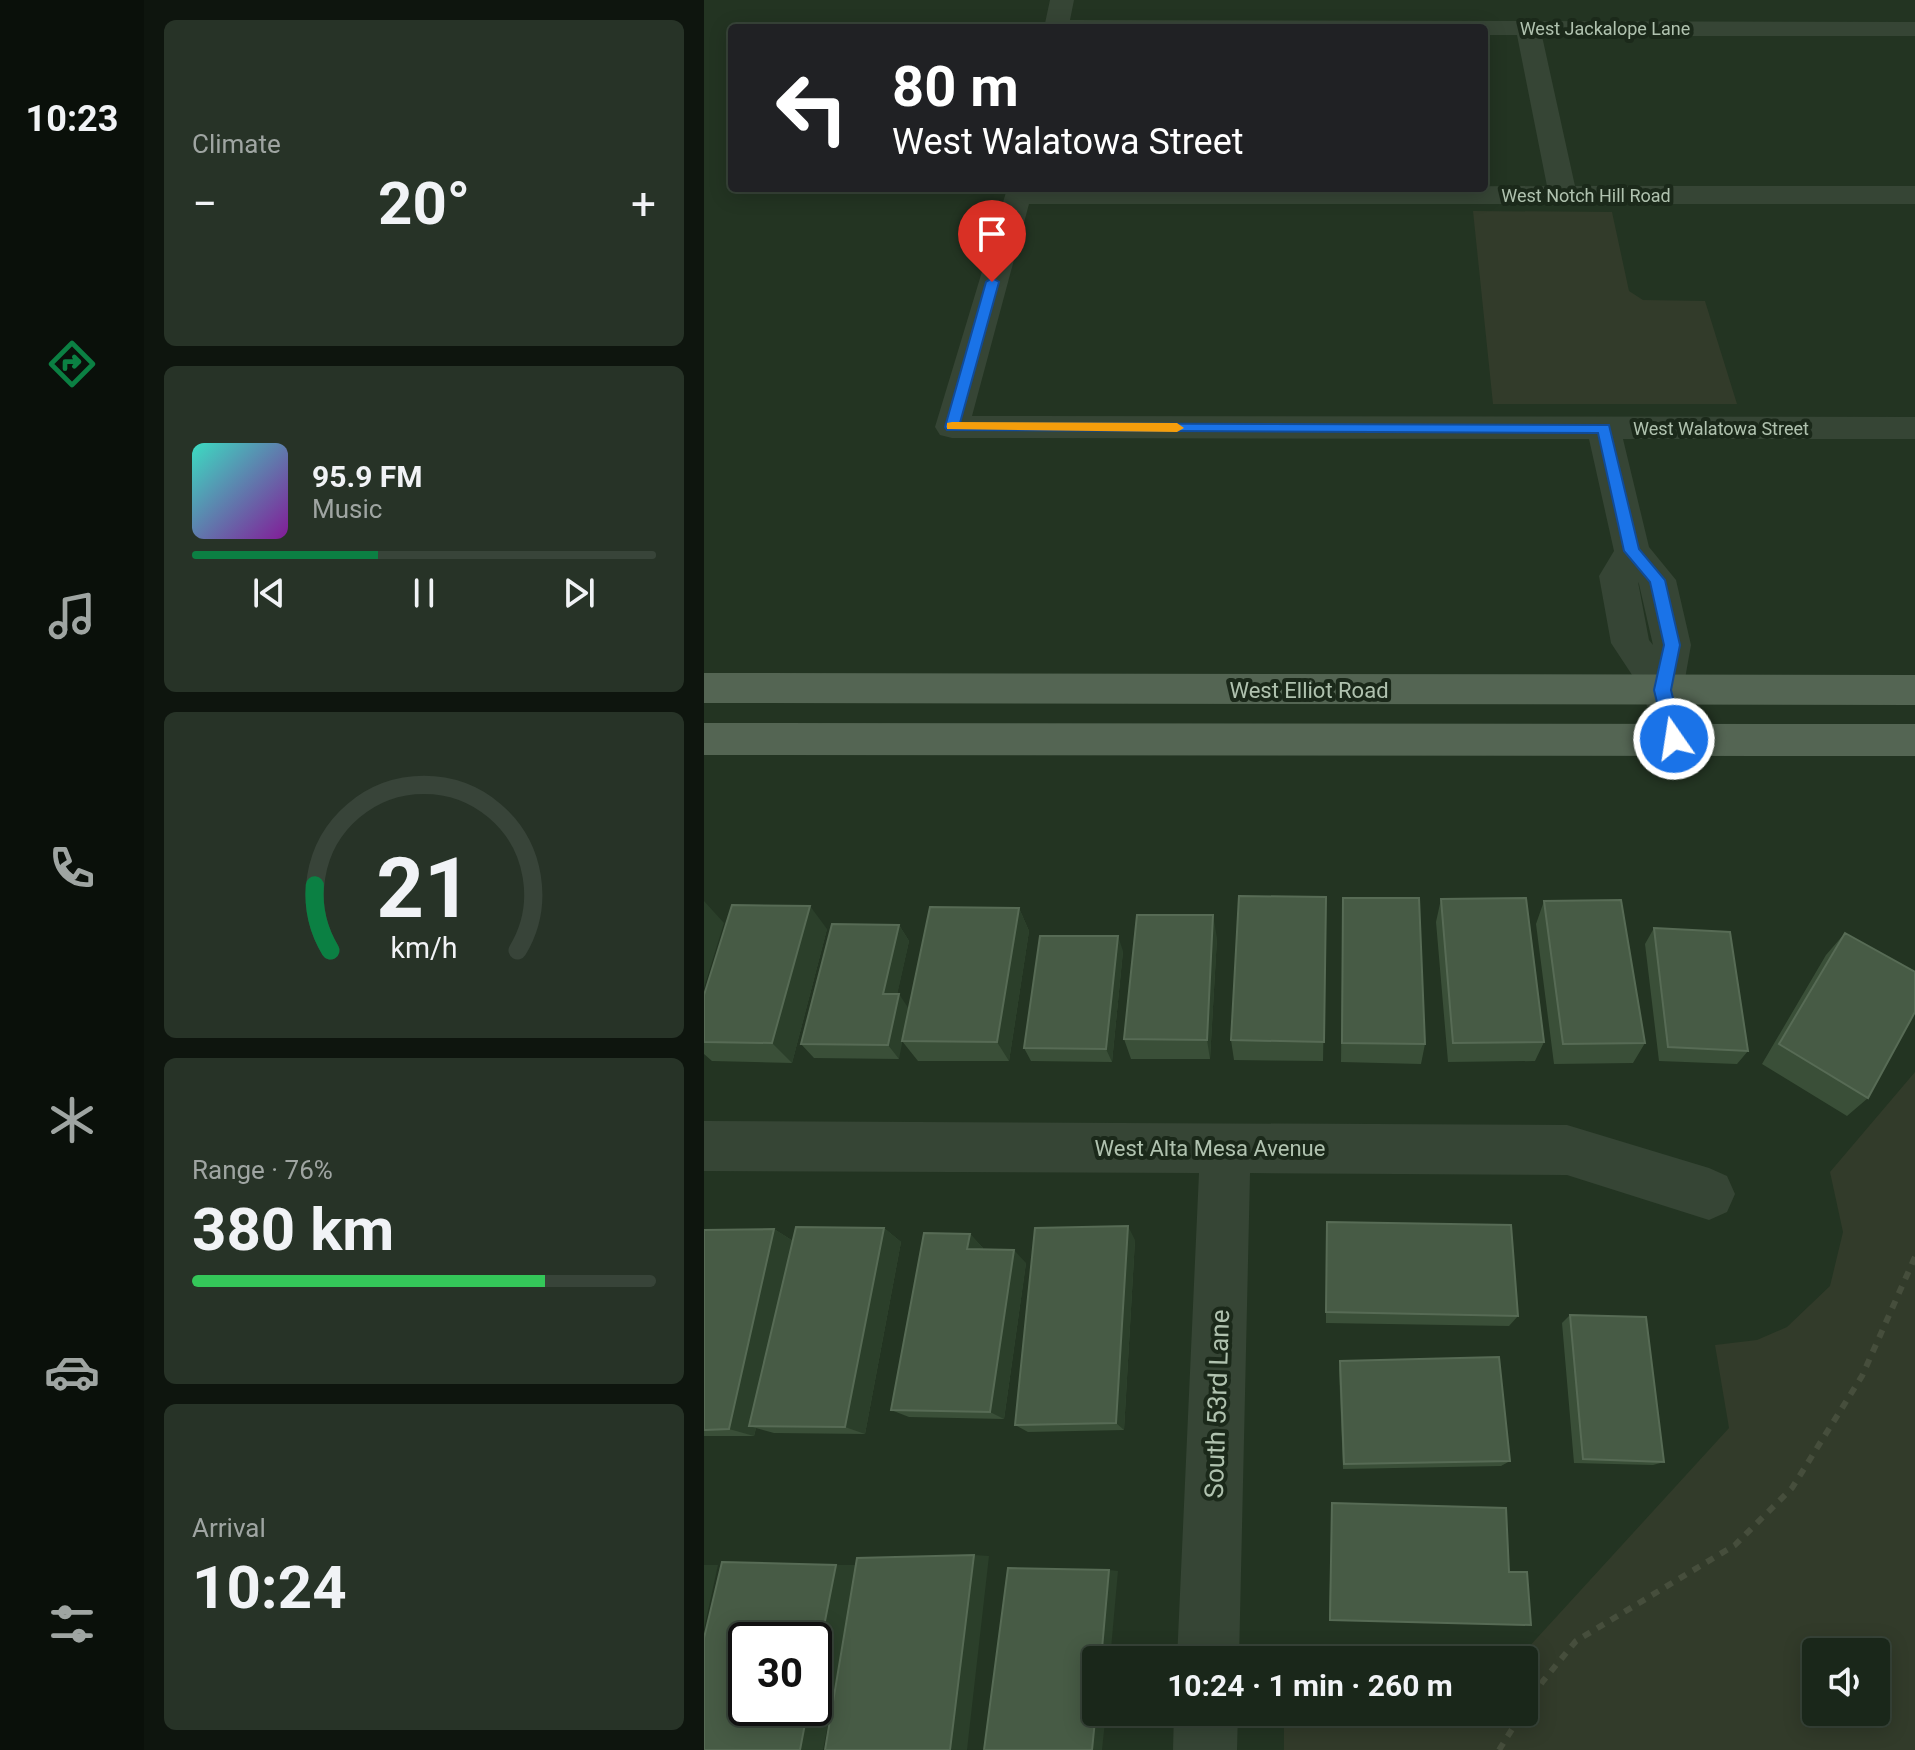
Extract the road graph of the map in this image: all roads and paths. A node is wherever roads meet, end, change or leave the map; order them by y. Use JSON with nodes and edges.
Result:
{"nodes":[{"id":1,"x":1062,"y":0,"type":"edge"},
{"id":2,"x":1057,"y":24,"type":"edge"},
{"id":3,"x":1488,"y":28,"type":"edge"},
{"id":4,"x":1528,"y":28,"type":"junction"},
{"id":5,"x":1915,"y":29,"type":"edge"},
{"id":6,"x":1563,"y":195,"type":"junction"},
{"id":7,"x":1915,"y":195,"type":"edge"},
{"id":8,"x":952,"y":427,"type":"joint"},
{"id":9,"x":1604,"y":428,"type":"junction"},
{"id":10,"x":1915,"y":428,"type":"edge"},
{"id":11,"x":704,"y":688,"type":"edge"},
{"id":12,"x":1663,"y":690,"type":"junction"},
{"id":13,"x":1915,"y":690,"type":"edge"},
{"id":14,"x":704,"y":739,"type":"edge"},
{"id":15,"x":1674,"y":739,"type":"junction"},
{"id":16,"x":1915,"y":740,"type":"edge"},
{"id":17,"x":704,"y":1146,"type":"edge"},
{"id":18,"x":1225,"y":1148,"type":"junction"},
{"id":19,"x":1709,"y":1194,"type":"dead end"},
{"id":20,"x":1915,"y":1257,"type":"edge"},
{"id":21,"x":1208,"y":1646,"type":"edge"},
{"id":22,"x":1538,"y":1689,"type":"edge"},
{"id":23,"x":1206,"y":1726,"type":"edge"},
{"id":24,"x":1514,"y":1726,"type":"edge"},
{"id":25,"x":1205,"y":1750,"type":"edge"},
{"id":26,"x":1499,"y":1750,"type":"edge"}],
"edges":[{"from":1,"to":2,"type":"street"},
{"from":3,"to":4,"type":"street","name":"West Jackalope Lane"},
{"from":4,"to":5,"type":"street","name":"West Jackalope Lane"},
{"from":4,"to":6,"type":"street"},
{"from":6,"to":7,"type":"street","name":"West Notch Hill Road"},
{"from":6,"to":8,"type":"street","name":"West Notch Hill Road"},
{"from":8,"to":9,"type":"street","name":"West Walatowa Street"},
{"from":9,"to":10,"type":"street","name":"West Walatowa Street"},
{"from":9,"to":12,"type":"street"},
{"from":11,"to":12,"type":"main road","name":"West Elliot Road"},
{"from":12,"to":13,"type":"main road","name":"West Elliot Road"},
{"from":12,"to":15,"type":"street"},
{"from":14,"to":15,"type":"main road"},
{"from":15,"to":16,"type":"main road"},
{"from":17,"to":18,"type":"street","name":"West Alta Mesa Avenue"},
{"from":18,"to":19,"type":"street","name":"West Alta Mesa Avenue"},
{"from":18,"to":21,"type":"street","name":"South 53rd Lane"},
{"from":20,"to":22,"type":"path"},
{"from":23,"to":25,"type":"street"},
{"from":24,"to":26,"type":"path"}]}
